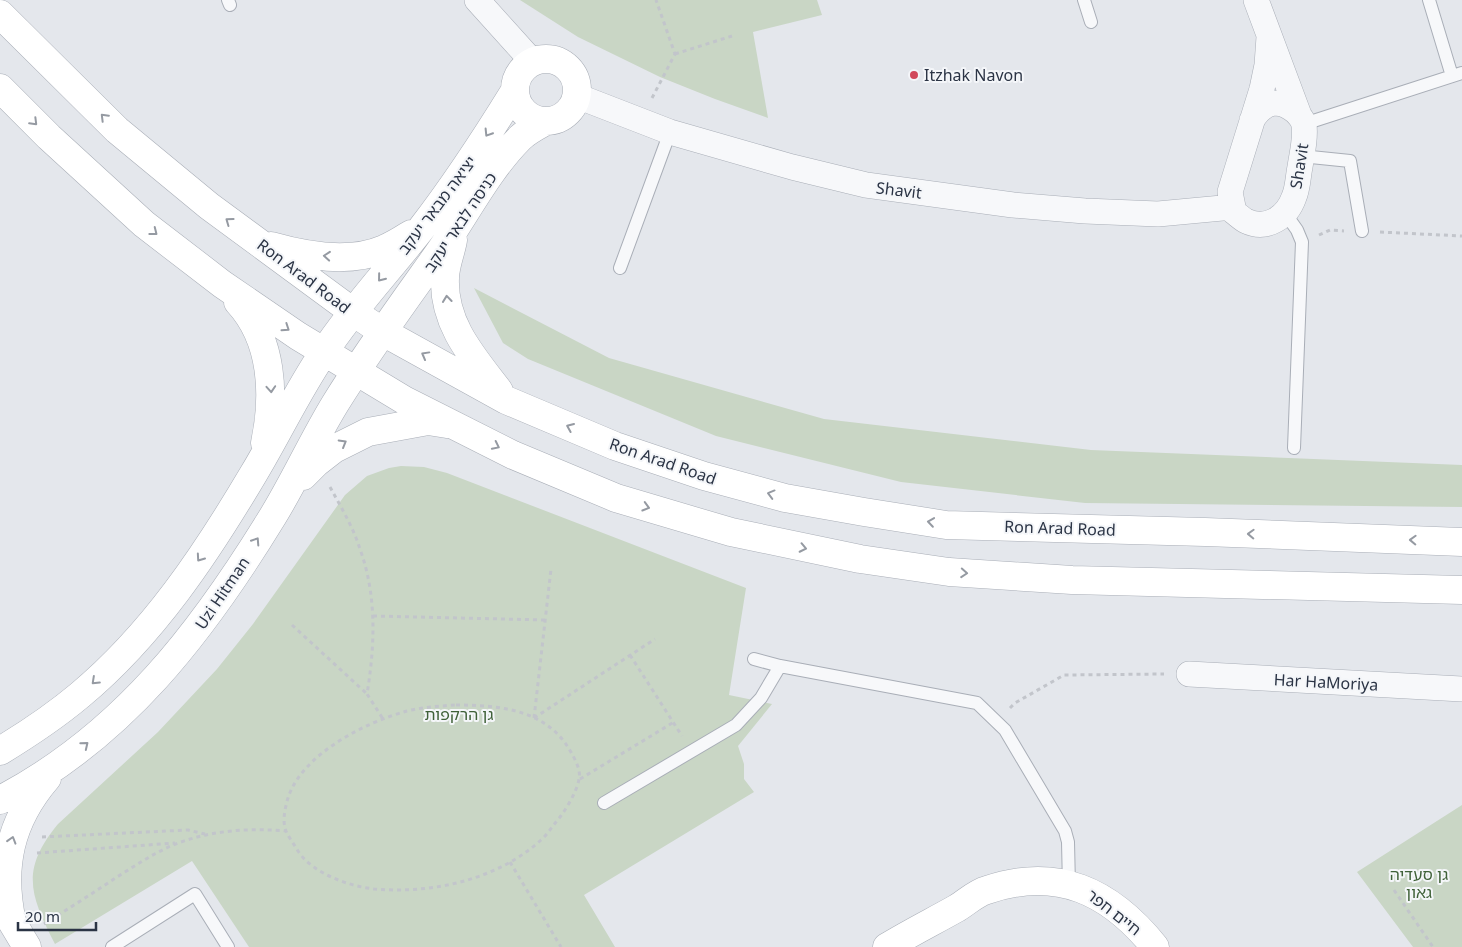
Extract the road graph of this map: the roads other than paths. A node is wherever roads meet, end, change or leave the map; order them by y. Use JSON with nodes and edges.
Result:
{"nodes":[{"id":1,"x":477,"y":0,"type":"edge"},
{"id":2,"x":1084,"y":0,"type":"edge"},
{"id":3,"x":1256,"y":0,"type":"edge"},
{"id":4,"x":1429,"y":0,"type":"edge"},
{"id":5,"x":0,"y":14,"type":"edge"},
{"id":6,"x":1091,"y":22,"type":"dead end"},
{"id":7,"x":1269,"y":37,"type":"junction"},
{"id":8,"x":532,"y":61,"type":"junction"},
{"id":9,"x":1457,"y":74,"type":"edge"},
{"id":10,"x":0,"y":88,"type":"edge"},
{"id":11,"x":514,"y":92,"type":"junction"},
{"id":12,"x":577,"y":96,"type":"junction"},
{"id":13,"x":1252,"y":120,"type":"junction"},
{"id":14,"x":1301,"y":120,"type":"junction"},
{"id":15,"x":546,"y":121,"type":"junction"},
{"id":16,"x":670,"y":132,"type":"junction"},
{"id":17,"x":1302,"y":156,"type":"junction"},
{"id":18,"x":1233,"y":207,"type":"junction"},
{"id":19,"x":1285,"y":213,"type":"junction"},
{"id":20,"x":421,"y":228,"type":"junction"},
{"id":21,"x":456,"y":228,"type":"junction"},
{"id":22,"x":1362,"y":231,"type":"dead end"},
{"id":23,"x":258,"y":242,"type":"junction"},
{"id":24,"x":620,"y":268,"type":"dead end"},
{"id":25,"x":222,"y":284,"type":"junction"},
{"id":26,"x":353,"y":312,"type":"junction"},
{"id":27,"x":383,"y":332,"type":"junction"},
{"id":28,"x":324,"y":352,"type":"junction"},
{"id":29,"x":357,"y":371,"type":"junction"},
{"id":30,"x":506,"y":400,"type":"junction"},
{"id":31,"x":452,"y":424,"type":"junction"},
{"id":32,"x":1294,"y":448,"type":"dead end"},
{"id":33,"x":254,"y":473,"type":"junction"},
{"id":34,"x":273,"y":515,"type":"junction"},
{"id":35,"x":1462,"y":542,"type":"edge"},
{"id":36,"x":1462,"y":590,"type":"edge"},
{"id":37,"x":754,"y":659,"type":"dead end"},
{"id":38,"x":780,"y":666,"type":"junction"},
{"id":39,"x":1189,"y":674,"type":"road end"},
{"id":40,"x":1462,"y":689,"type":"edge"},
{"id":41,"x":0,"y":751,"type":"edge"},
{"id":42,"x":59,"y":765,"type":"junction"},
{"id":43,"x":0,"y":800,"type":"edge"},
{"id":44,"x":604,"y":803,"type":"dead end"},
{"id":45,"x":1068,"y":890,"type":"junction"},
{"id":46,"x":15,"y":927,"type":"edge"},
{"id":47,"x":1150,"y":941,"type":"edge"},
{"id":48,"x":112,"y":947,"type":"edge"},
{"id":49,"x":228,"y":947,"type":"edge"},
{"id":50,"x":887,"y":947,"type":"edge"}],
"edges":[{"from":1,"to":8,"type":"street"},
{"from":2,"to":6,"type":"lane"},
{"from":3,"to":7,"type":"street","name":"Shavit"},
{"from":4,"to":9,"type":"lane"},
{"from":23,"to":5,"type":"street","name":"Ron Arad Road","one_way":true},
{"from":7,"to":13,"type":"street","name":"Shavit"},
{"from":7,"to":14,"type":"street","name":"Shavit"},
{"from":8,"to":11,"type":"street"},
{"from":8,"to":12,"type":"street"},
{"from":9,"to":14,"type":"lane"},
{"from":10,"to":25,"type":"street","one_way":true},
{"from":11,"to":15,"type":"street"},
{"from":11,"to":20,"type":"street","name":"יציאה מבאר יעקב","one_way":true},
{"from":12,"to":15,"type":"street"},
{"from":12,"to":16,"type":"street","name":"Shavit"},
{"from":13,"to":14,"type":"street"},
{"from":13,"to":18,"type":"street","name":"Shavit"},
{"from":14,"to":17,"type":"street","name":"Shavit"},
{"from":15,"to":21,"type":"street","name":"כניסה לבאר יעקב"},
{"from":16,"to":18,"type":"street","name":"Shavit"},
{"from":16,"to":24,"type":"lane"},
{"from":17,"to":19,"type":"street","name":"Shavit"},
{"from":17,"to":22,"type":"lane"},
{"from":18,"to":19,"type":"street"},
{"from":19,"to":32,"type":"lane"},
{"from":20,"to":23,"type":"street","one_way":true},
{"from":20,"to":26,"type":"street","name":"יציאה מבאר יעקב","one_way":true},
{"from":21,"to":27,"type":"street","name":"כניסה לבאר יעקב"},
{"from":30,"to":21,"type":"street","one_way":true},
{"from":23,"to":26,"type":"street","name":"Ron Arad Road"},
{"from":25,"to":28,"type":"street","one_way":true},
{"from":25,"to":33,"type":"street","one_way":true},
{"from":26,"to":27,"type":"street","name":"Ron Arad Road"},
{"from":26,"to":28,"type":"street"},
{"from":27,"to":29,"type":"street","name":"Uzi Hitman"},
{"from":30,"to":27,"type":"street","name":"Ron Arad Road","one_way":true},
{"from":28,"to":29,"type":"street"},
{"from":28,"to":33,"type":"street"},
{"from":29,"to":31,"type":"street"},
{"from":29,"to":34,"type":"street","name":"Uzi Hitman"},
{"from":35,"to":30,"type":"street","name":"Ron Arad Road","one_way":true},
{"from":34,"to":31,"type":"street","one_way":true},
{"from":31,"to":36,"type":"street","one_way":true},
{"from":33,"to":41,"type":"street","one_way":true},
{"from":42,"to":34,"type":"street","name":"Uzi Hitman","one_way":true},
{"from":37,"to":38,"type":"lane"},
{"from":38,"to":44,"type":"lane"},
{"from":38,"to":45,"type":"lane"},
{"from":39,"to":40,"type":"street","name":"Har HaMoriya"},
{"from":42,"to":43,"type":"street","name":"Uzi Hitman"},
{"from":46,"to":42,"type":"street","one_way":true},
{"from":45,"to":47,"type":"street","name":"חיים חפר"},
{"from":45,"to":50,"type":"street","name":"חיים חפר"},
{"from":48,"to":49,"type":"lane"}]}
